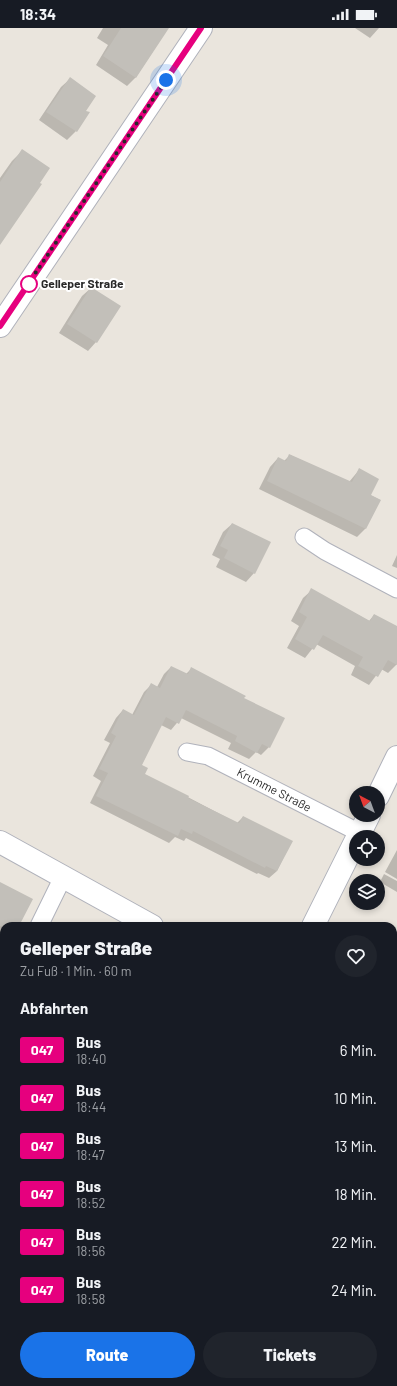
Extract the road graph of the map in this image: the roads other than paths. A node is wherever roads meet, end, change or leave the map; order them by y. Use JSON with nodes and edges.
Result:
{"nodes":[{"id":1,"x":201,"y":28,"type":"edge"},
{"id":2,"x":0,"y":326,"type":"edge"},
{"id":3,"x":304,"y":537,"type":"dead end"},
{"id":4,"x":397,"y":589,"type":"edge"},
{"id":5,"x":186,"y":752,"type":"dead end"},
{"id":6,"x":397,"y":757,"type":"edge"},
{"id":7,"x":383,"y":786,"type":"edge"},
{"id":8,"x":358,"y":830,"type":"edge"},
{"id":9,"x":0,"y":842,"type":"edge"},
{"id":10,"x":349,"y":853,"type":"edge"},
{"id":11,"x":63,"y":877,"type":"junction"},
{"id":12,"x":41,"y":922,"type":"edge"},
{"id":13,"x":145,"y":922,"type":"edge"},
{"id":14,"x":315,"y":922,"type":"edge"}],
"edges":[{"from":1,"to":2,"type":"street"},
{"from":3,"to":4,"type":"lane"},
{"from":5,"to":8,"type":"lane","name":"Krumme Straße"},
{"from":6,"to":7,"type":"street"},
{"from":9,"to":11,"type":"street"},
{"from":10,"to":14,"type":"street","name":"Krumme Straße"},
{"from":11,"to":12,"type":"lane"},
{"from":11,"to":13,"type":"street"}]}
